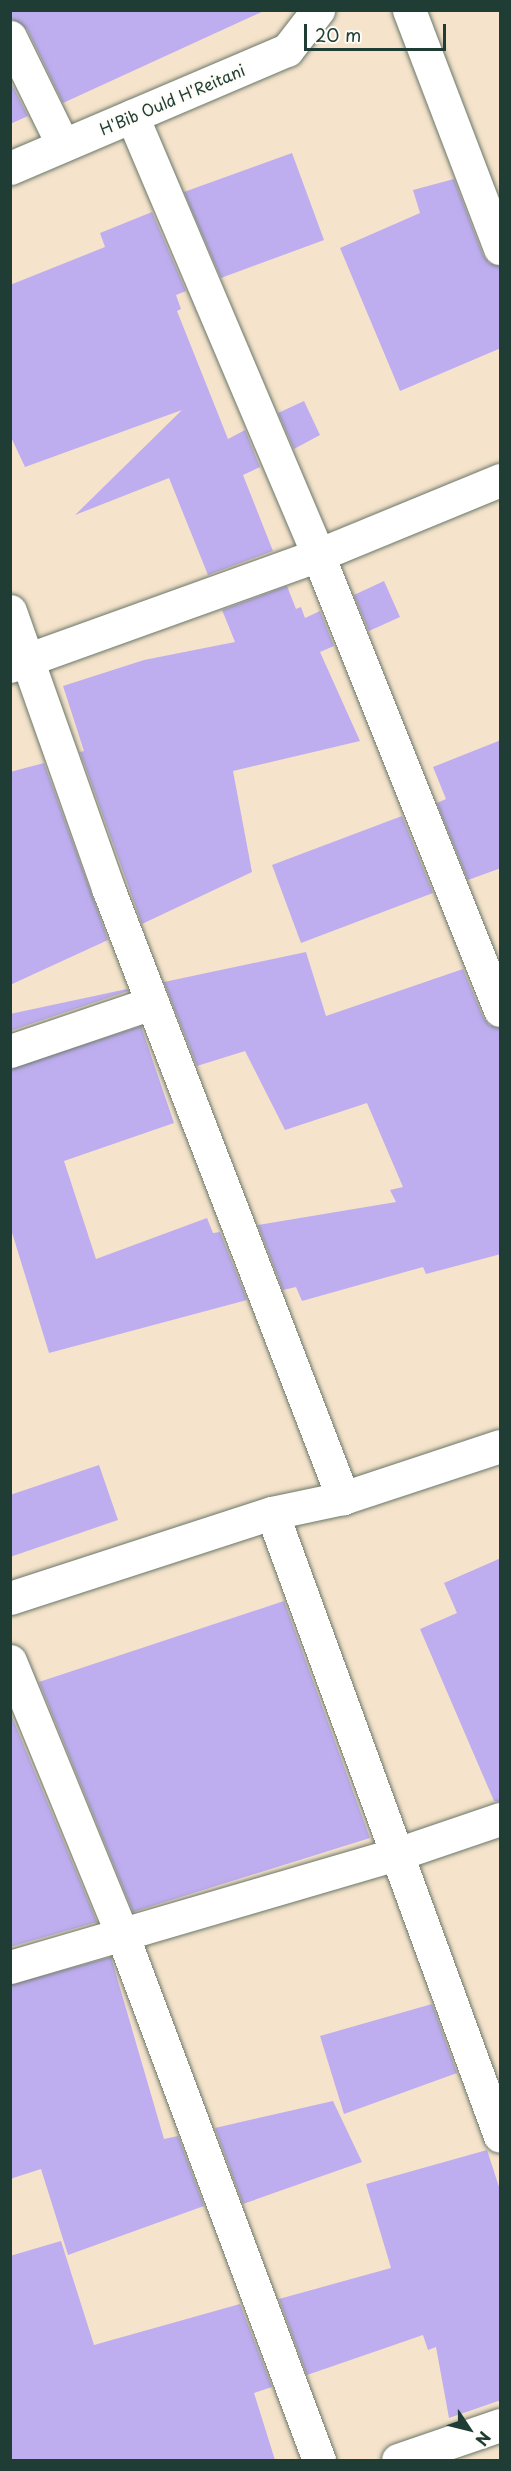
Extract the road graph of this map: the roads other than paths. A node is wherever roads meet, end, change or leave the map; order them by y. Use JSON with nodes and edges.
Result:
{"nodes":[{"id":1,"x":318,"y":10,"type":"edge"},
{"id":2,"x":399,"y":10,"type":"edge"},
{"id":3,"x":408,"y":11,"type":"edge"},
{"id":4,"x":10,"y":37,"type":"edge"},
{"id":5,"x":132,"y":116,"type":"junction"},
{"id":6,"x":63,"y":145,"type":"junction"},
{"id":7,"x":10,"y":168,"type":"edge"},
{"id":8,"x":501,"y":248,"type":"edge"},
{"id":9,"x":501,"y":480,"type":"edge"},
{"id":10,"x":318,"y":555,"type":"junction"},
{"id":11,"x":10,"y":611,"type":"edge"},
{"id":12,"x":20,"y":662,"type":"edge"},
{"id":13,"x":152,"y":1003,"type":"junction"},
{"id":14,"x":501,"y":1010,"type":"edge"},
{"id":15,"x":10,"y":1051,"type":"edge"},
{"id":16,"x":501,"y":1446,"type":"edge"},
{"id":17,"x":343,"y":1498,"type":"junction"},
{"id":18,"x":272,"y":1513,"type":"junction"},
{"id":19,"x":10,"y":1598,"type":"edge"},
{"id":20,"x":10,"y":1661,"type":"edge"},
{"id":21,"x":501,"y":1819,"type":"edge"},
{"id":22,"x":397,"y":1854,"type":"junction"},
{"id":23,"x":122,"y":1934,"type":"junction"},
{"id":24,"x":10,"y":1967,"type":"edge"},
{"id":25,"x":501,"y":2136,"type":"edge"},
{"id":26,"x":501,"y":2425,"type":"edge"},
{"id":27,"x":319,"y":2460,"type":"edge"},
{"id":28,"x":398,"y":2460,"type":"edge"}],
"edges":[{"from":1,"to":5,"type":"street","name":"H'Bib Ould H'Reitani"},
{"from":2,"to":3,"type":"street"},
{"from":3,"to":8,"type":"street"},
{"from":4,"to":6,"type":"street"},
{"from":5,"to":6,"type":"street","name":"H'Bib Ould H'Reitani"},
{"from":5,"to":10,"type":"street"},
{"from":6,"to":7,"type":"street","name":"H'Bib Ould H'Reitani"},
{"from":9,"to":10,"type":"street"},
{"from":10,"to":12,"type":"street"},
{"from":10,"to":14,"type":"street"},
{"from":11,"to":12,"type":"street"},
{"from":12,"to":13,"type":"street"},
{"from":13,"to":15,"type":"street"},
{"from":13,"to":17,"type":"street"},
{"from":16,"to":17,"type":"street"},
{"from":17,"to":18,"type":"street"},
{"from":18,"to":19,"type":"street"},
{"from":18,"to":22,"type":"street"},
{"from":20,"to":23,"type":"street"},
{"from":21,"to":22,"type":"street"},
{"from":22,"to":23,"type":"street"},
{"from":22,"to":25,"type":"street"},
{"from":23,"to":24,"type":"street"},
{"from":23,"to":27,"type":"street"},
{"from":26,"to":28,"type":"street"}]}
